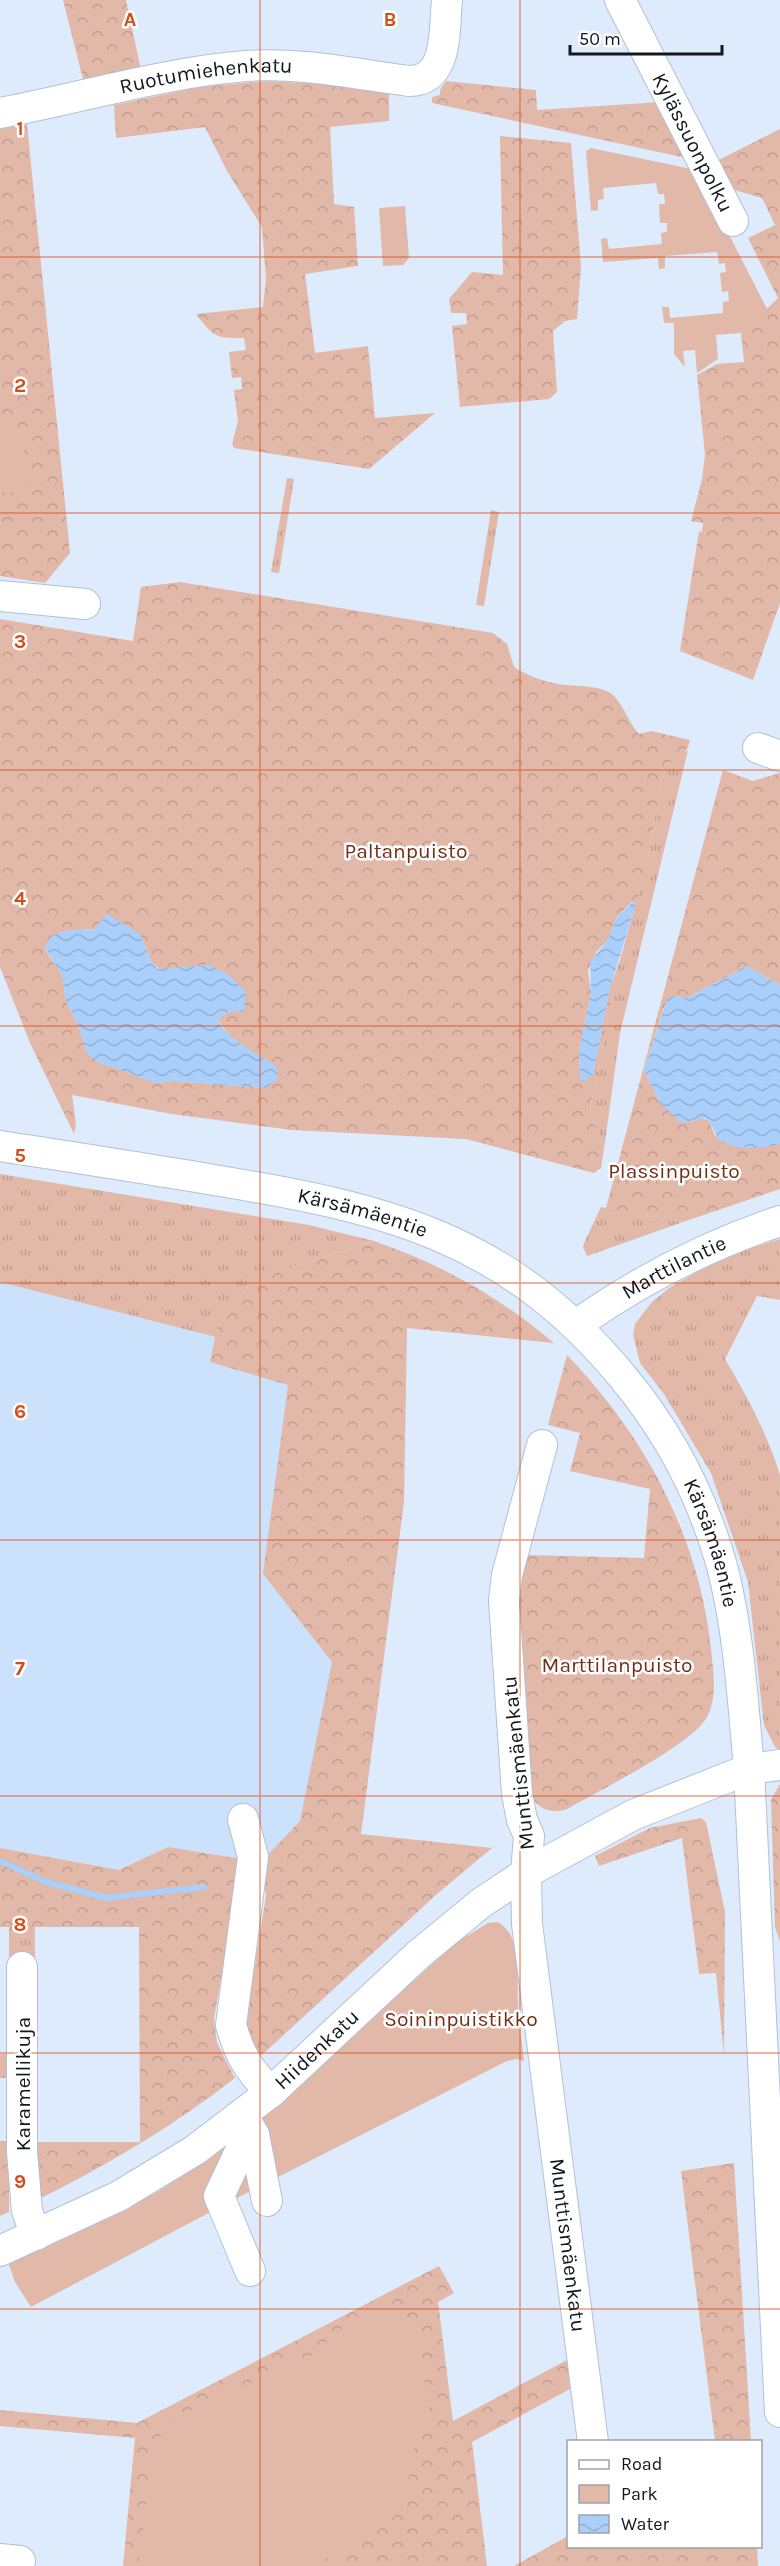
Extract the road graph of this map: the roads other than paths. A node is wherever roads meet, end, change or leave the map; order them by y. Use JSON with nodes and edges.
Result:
{"nodes":[{"id":1,"x":447,"y":0,"type":"edge"},
{"id":2,"x":620,"y":0,"type":"edge"},
{"id":3,"x":0,"y":113,"type":"edge"},
{"id":4,"x":733,"y":221,"type":"dead end"},
{"id":5,"x":0,"y":596,"type":"edge"},
{"id":6,"x":85,"y":604,"type":"dead end"},
{"id":7,"x":0,"y":1146,"type":"edge"},
{"id":8,"x":780,"y":1221,"type":"edge"},
{"id":9,"x":576,"y":1325,"type":"junction"},
{"id":10,"x":542,"y":1445,"type":"dead end"},
{"id":11,"x":780,"y":1765,"type":"edge"},
{"id":12,"x":749,"y":1769,"type":"junction"},
{"id":13,"x":243,"y":1819,"type":"dead end"},
{"id":14,"x":526,"y":1873,"type":"junction"},
{"id":15,"x":22,"y":1967,"type":"dead end"},
{"id":16,"x":271,"y":2092,"type":"junction"},
{"id":17,"x":248,"y":2124,"type":"junction"},
{"id":18,"x":267,"y":2201,"type":"dead end"},
{"id":19,"x":36,"y":2235,"type":"junction"},
{"id":20,"x":0,"y":2251,"type":"edge"},
{"id":21,"x":250,"y":2271,"type":"dead end"},
{"id":22,"x":780,"y":2412,"type":"edge"},
{"id":23,"x":594,"y":2440,"type":"edge"}],
"edges":[{"from":1,"to":3,"type":"street","name":"Ruotumiehenkatu"},
{"from":2,"to":4,"type":"street","name":"Kylässuonpolku"},
{"from":5,"to":6,"type":"street"},
{"from":7,"to":9,"type":"street","name":"Kärsämäentie"},
{"from":8,"to":9,"type":"street","name":"Marttilantie"},
{"from":9,"to":12,"type":"street","name":"Kärsämäentie"},
{"from":10,"to":14,"type":"street","name":"Munttismäenkatu"},
{"from":11,"to":12,"type":"street","name":"Hiidenkatu"},
{"from":12,"to":14,"type":"street","name":"Hiidenkatu"},
{"from":12,"to":22,"type":"street","name":"Kärsämäentie"},
{"from":13,"to":16,"type":"street"},
{"from":14,"to":16,"type":"street","name":"Hiidenkatu"},
{"from":14,"to":23,"type":"street","name":"Munttismäenkatu"},
{"from":15,"to":19,"type":"street","name":"Karamellikuja"},
{"from":16,"to":17,"type":"street","name":"Hiidenkatu"},
{"from":17,"to":18,"type":"street"},
{"from":17,"to":19,"type":"street","name":"Hiidenkatu"},
{"from":17,"to":21,"type":"street"},
{"from":19,"to":20,"type":"street","name":"Hiidenkatu"}]}
